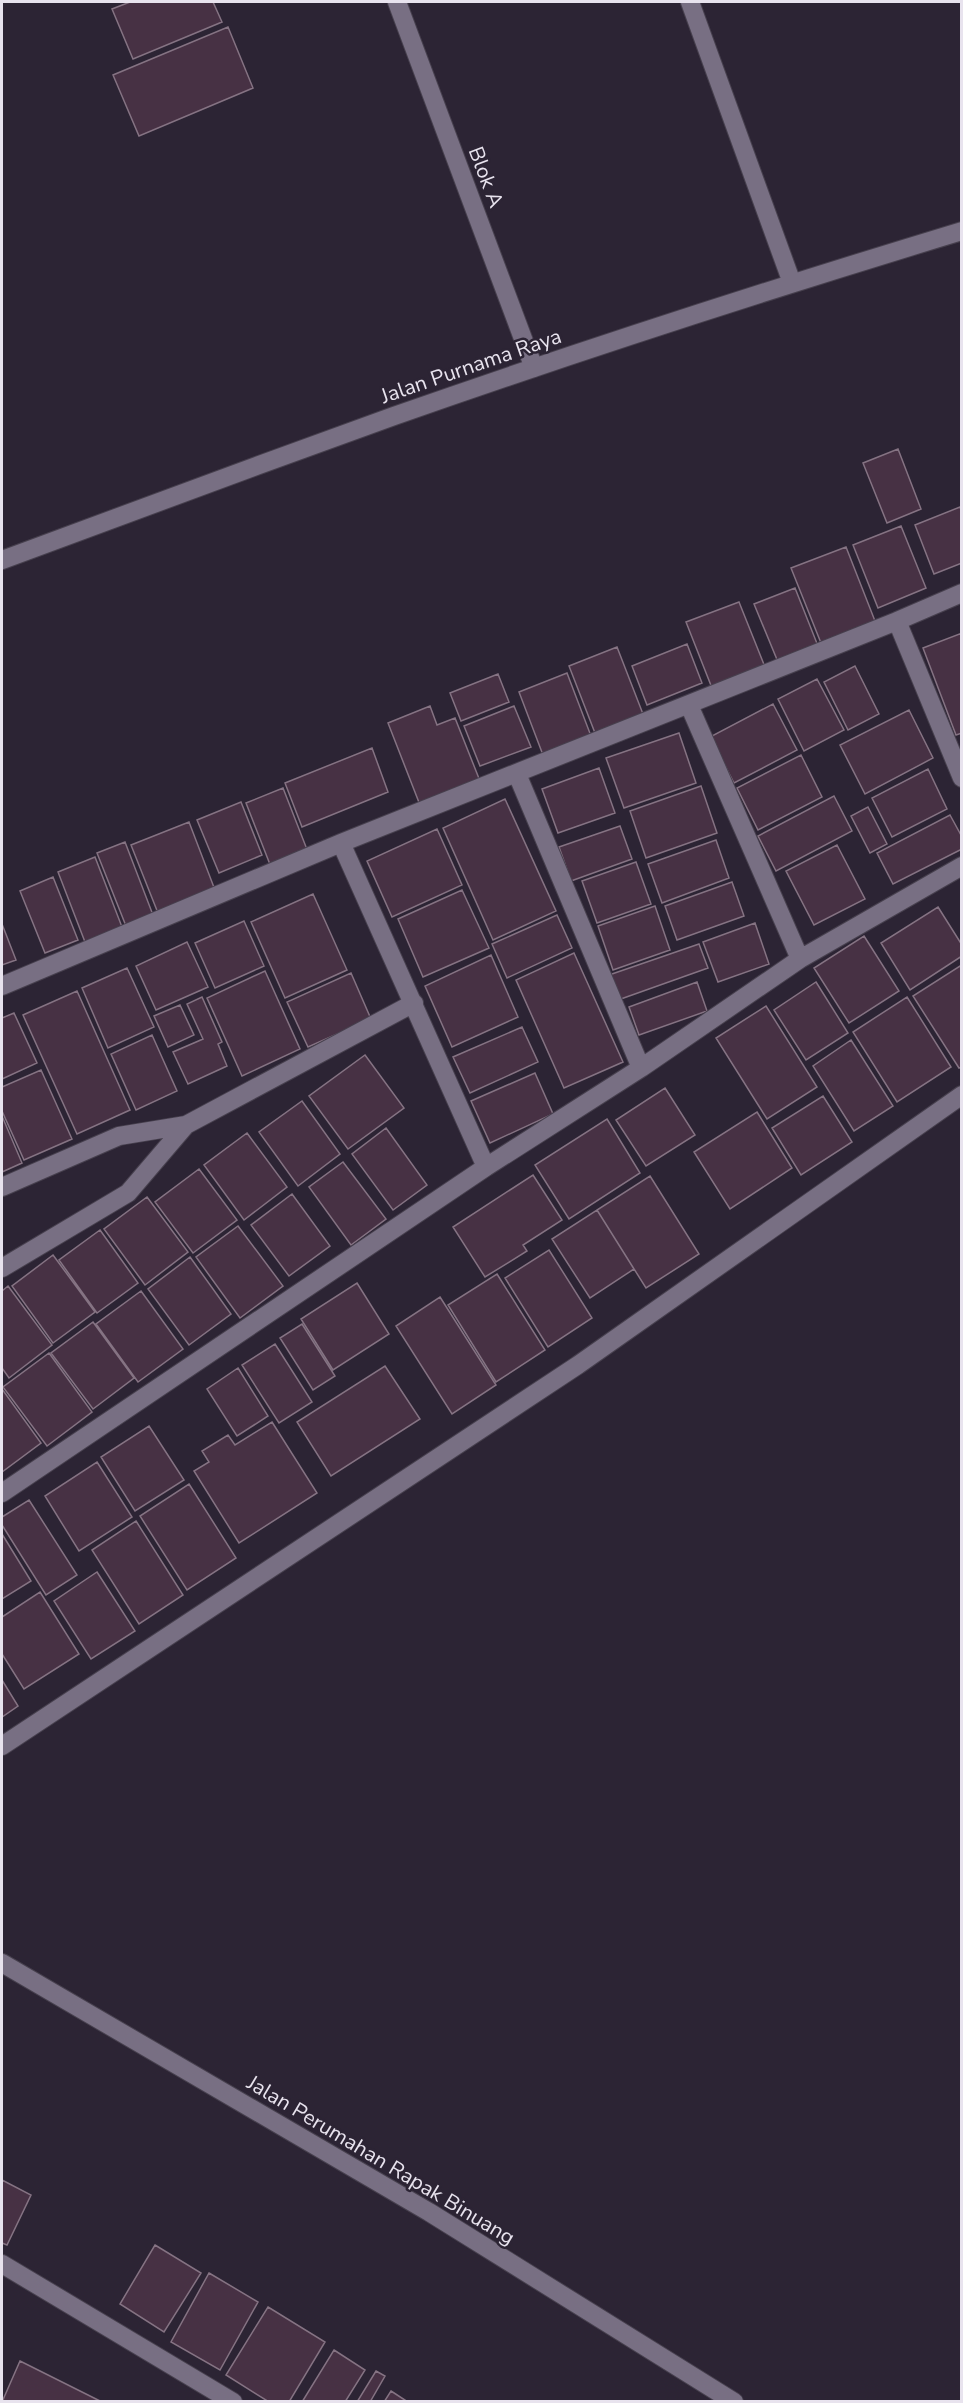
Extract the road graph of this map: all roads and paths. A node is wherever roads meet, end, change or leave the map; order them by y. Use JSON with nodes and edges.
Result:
{"nodes":[{"id":1,"x":397,"y":2,"type":"edge"},
{"id":2,"x":690,"y":2,"type":"edge"},
{"id":3,"x":962,"y":231,"type":"edge"},
{"id":4,"x":792,"y":283,"type":"junction"},
{"id":5,"x":534,"y":368,"type":"junction"},
{"id":6,"x":2,"y":560,"type":"edge"},
{"id":7,"x":962,"y":593,"type":"edge"},
{"id":8,"x":897,"y":621,"type":"junction"},
{"id":9,"x":689,"y":705,"type":"junction"},
{"id":10,"x":517,"y":774,"type":"junction"},
{"id":11,"x":962,"y":778,"type":"edge"},
{"id":12,"x":341,"y":843,"type":"junction"},
{"id":13,"x":962,"y":866,"type":"edge"},
{"id":14,"x":800,"y":959,"type":"junction"},
{"id":15,"x":2,"y":986,"type":"edge"},
{"id":16,"x":414,"y":1003,"type":"junction"},
{"id":17,"x":641,"y":1068,"type":"junction"},
{"id":18,"x":962,"y":1095,"type":"edge"},
{"id":19,"x":186,"y":1125,"type":"junction"},
{"id":20,"x":486,"y":1167,"type":"junction"},
{"id":21,"x":2,"y":1187,"type":"edge"},
{"id":22,"x":2,"y":1268,"type":"edge"},
{"id":23,"x":3,"y":1491,"type":"edge"},
{"id":24,"x":2,"y":1746,"type":"edge"},
{"id":25,"x":2,"y":1963,"type":"edge"},
{"id":26,"x":2,"y":2264,"type":"edge"},
{"id":27,"x":233,"y":2402,"type":"edge"},
{"id":28,"x":734,"y":2402,"type":"edge"}],
"edges":[{"from":1,"to":5,"type":"street","name":"Blok A"},
{"from":2,"to":4,"type":"street"},
{"from":3,"to":4,"type":"street","name":"Jalan Purnama Raya"},
{"from":4,"to":5,"type":"street","name":"Jalan Purnama Raya"},
{"from":5,"to":6,"type":"street","name":"Jalan Purnama Raya"},
{"from":7,"to":8,"type":"street"},
{"from":8,"to":9,"type":"street"},
{"from":8,"to":11,"type":"street"},
{"from":9,"to":10,"type":"street"},
{"from":9,"to":14,"type":"street"},
{"from":10,"to":12,"type":"street"},
{"from":10,"to":17,"type":"street"},
{"from":12,"to":15,"type":"street"},
{"from":12,"to":16,"type":"street"},
{"from":13,"to":14,"type":"street"},
{"from":14,"to":17,"type":"street"},
{"from":16,"to":19,"type":"street"},
{"from":16,"to":20,"type":"street"},
{"from":17,"to":20,"type":"street"},
{"from":18,"to":24,"type":"street"},
{"from":19,"to":21,"type":"street"},
{"from":19,"to":22,"type":"street"},
{"from":20,"to":23,"type":"street"},
{"from":25,"to":28,"type":"street","name":"Jalan Perumahan Rapak Binuang"},
{"from":26,"to":27,"type":"street"}]}
